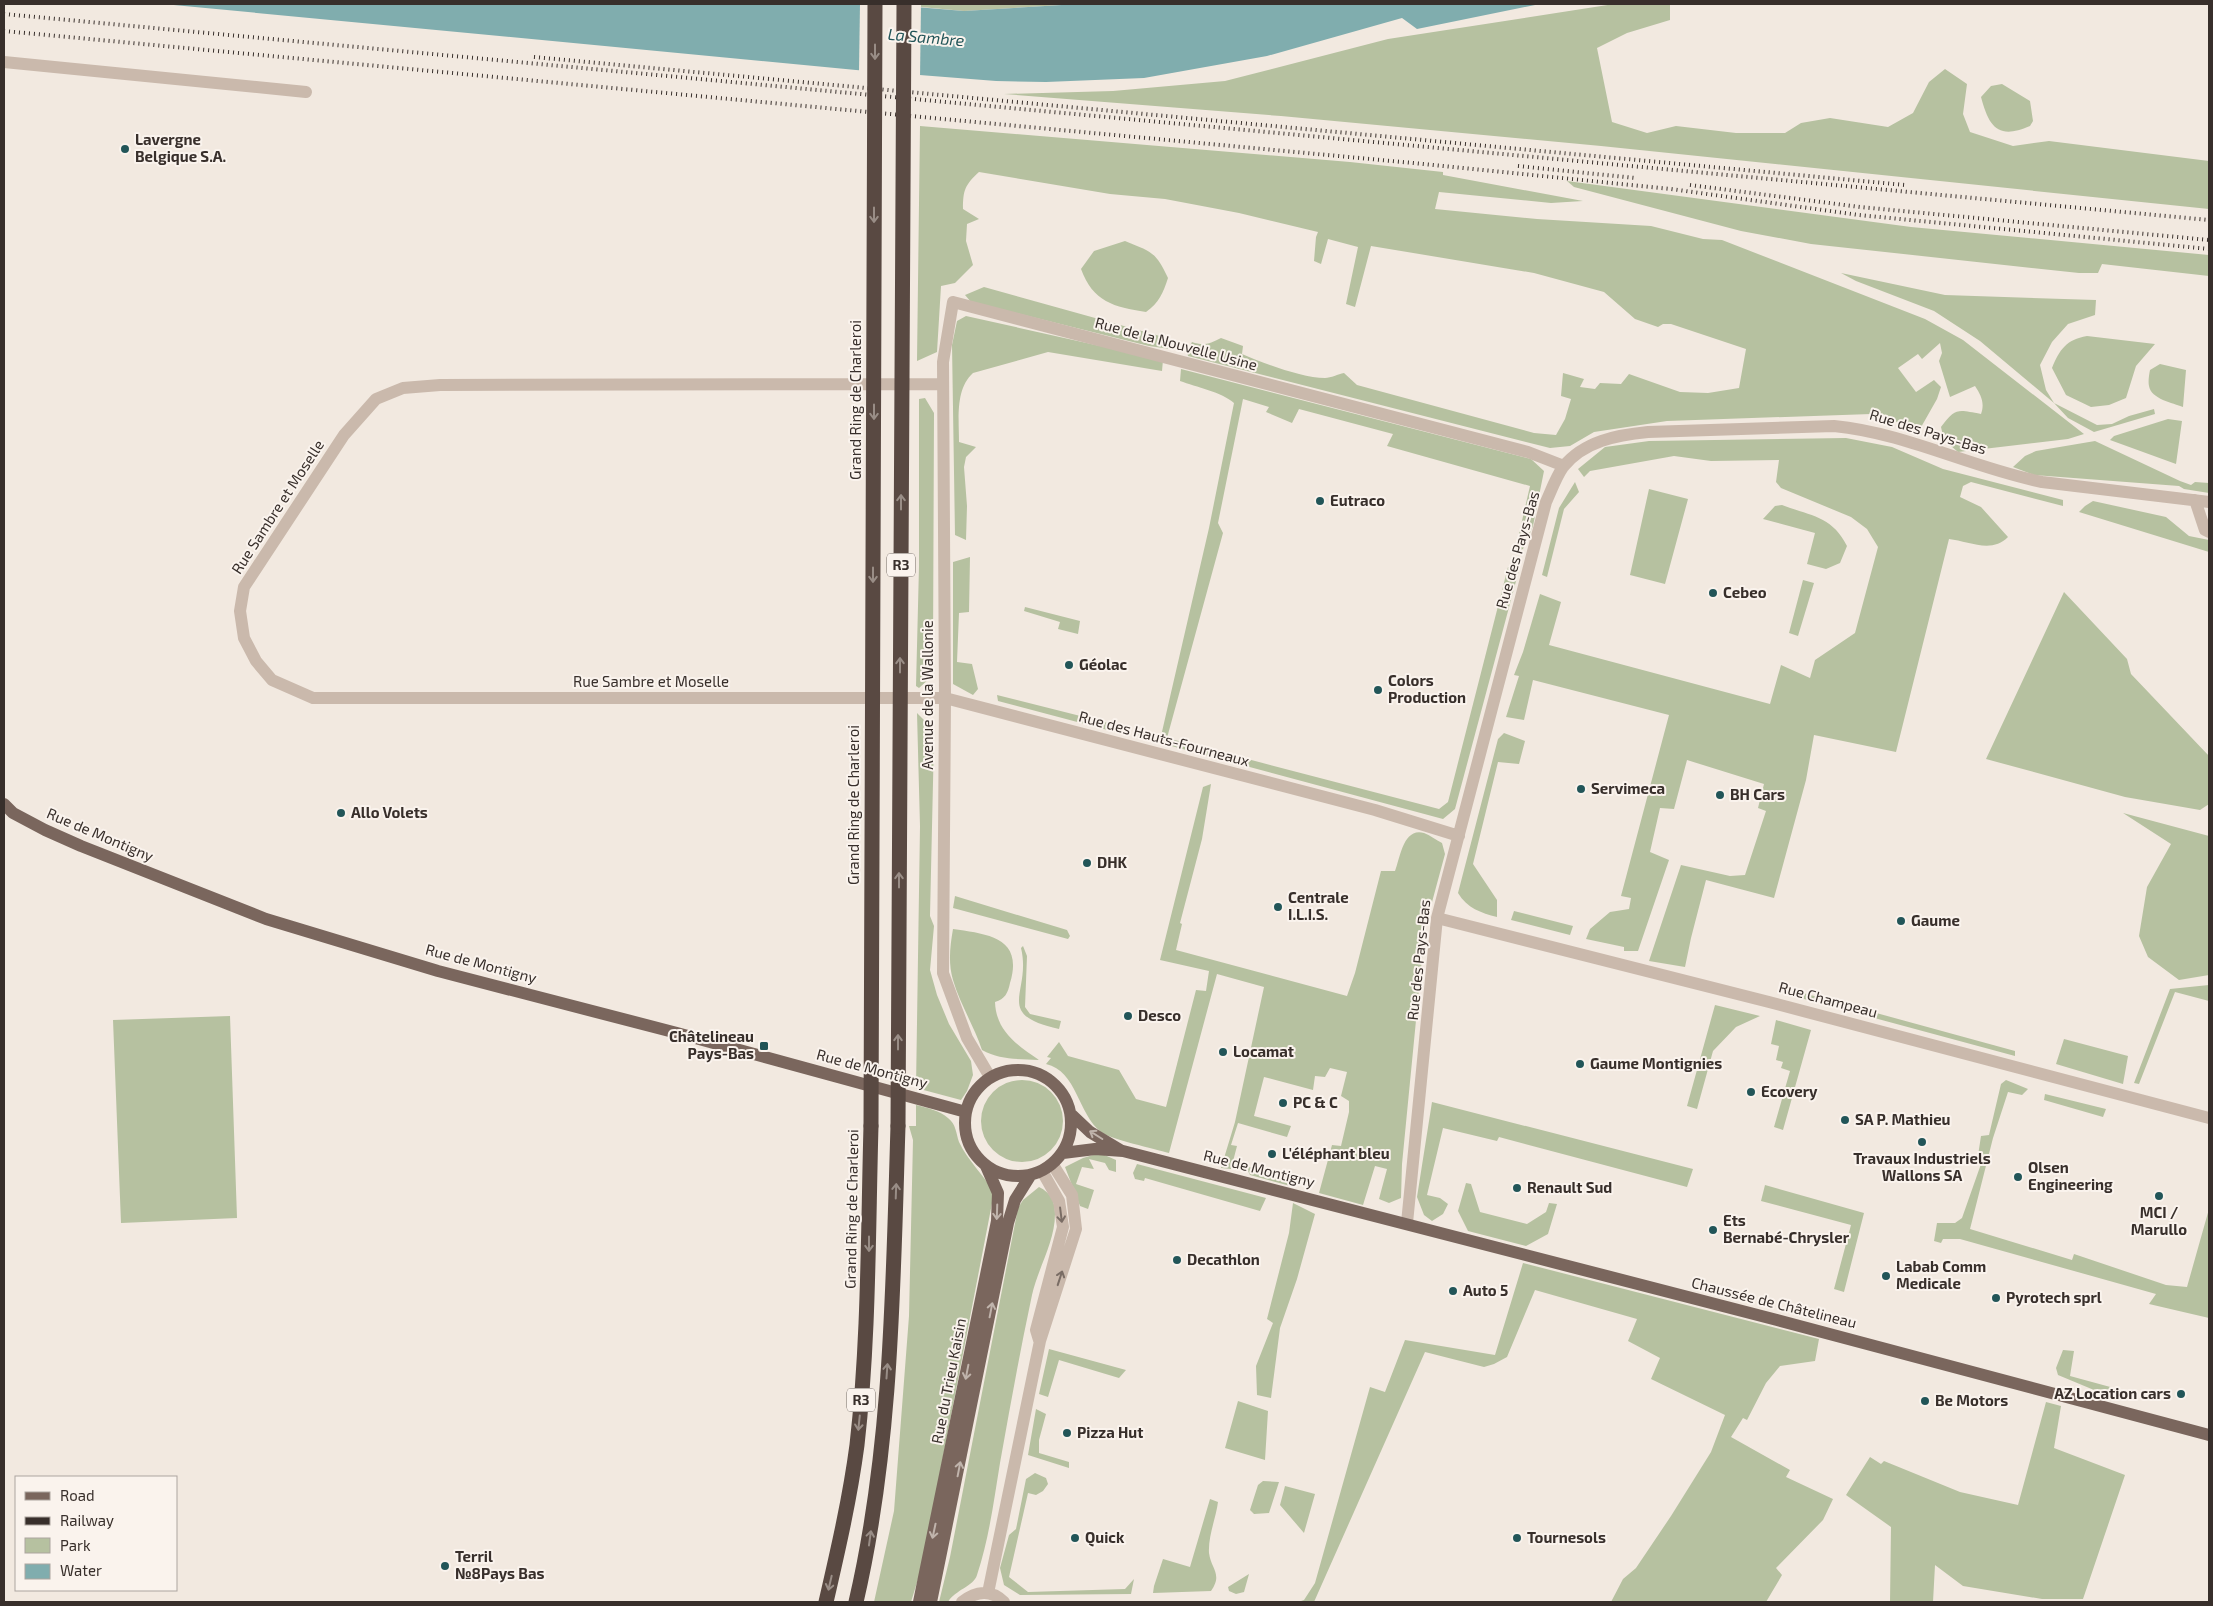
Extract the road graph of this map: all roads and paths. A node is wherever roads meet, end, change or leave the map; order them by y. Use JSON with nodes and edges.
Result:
{"nodes":[{"id":1,"x":875,"y":4,"type":"edge"},
{"id":2,"x":904,"y":4,"type":"edge"},
{"id":3,"x":4,"y":62,"type":"edge"},
{"id":4,"x":306,"y":92,"type":"dead end"},
{"id":5,"x":953,"y":302,"type":"joint"},
{"id":6,"x":943,"y":384,"type":"junction"},
{"id":7,"x":1564,"y":466,"type":"junction"},
{"id":8,"x":2195,"y":500,"type":"junction"},
{"id":9,"x":2209,"y":502,"type":"edge"},
{"id":10,"x":2209,"y":532,"type":"edge"},
{"id":11,"x":945,"y":698,"type":"junction"},
{"id":12,"x":4,"y":804,"type":"edge"},
{"id":13,"x":1459,"y":836,"type":"junction"},
{"id":14,"x":1437,"y":918,"type":"junction"},
{"id":15,"x":990,"y":1077,"type":"junction"},
{"id":16,"x":966,"y":1112,"type":"junction"},
{"id":17,"x":1072,"y":1115,"type":"junction"},
{"id":18,"x":2209,"y":1118,"type":"edge"},
{"id":19,"x":1122,"y":1151,"type":"junction"},
{"id":20,"x":1063,"y":1153,"type":"junction"},
{"id":21,"x":986,"y":1166,"type":"junction"},
{"id":22,"x":1042,"y":1171,"type":"junction"},
{"id":23,"x":1330,"y":1204,"type":"joint"},
{"id":24,"x":1407,"y":1223,"type":"junction"},
{"id":25,"x":2209,"y":1435,"type":"edge"},
{"id":26,"x":988,"y":1593,"type":"junction"},
{"id":27,"x":826,"y":1602,"type":"edge"},
{"id":28,"x":856,"y":1602,"type":"edge"},
{"id":29,"x":919,"y":1602,"type":"edge"},
{"id":30,"x":931,"y":1602,"type":"edge"},
{"id":31,"x":962,"y":1602,"type":"edge"},
{"id":32,"x":1004,"y":1602,"type":"edge"}],
"edges":[{"from":1,"to":27,"type":"highway","name":"Grand Ring de Charleroi","number":"R3","one_way":true,"bridge":true},
{"from":28,"to":2,"type":"highway","number":"R3","one_way":true,"bridge":true},
{"from":3,"to":4,"type":"street"},
{"from":5,"to":6,"type":"street","name":"Avenue de la Wallonie"},
{"from":5,"to":7,"type":"street","name":"Rue de la Nouvelle Usine"},
{"from":6,"to":11,"type":"street","name":"Avenue de la Wallonie"},
{"from":6,"to":11,"type":"street","name":"Rue Sambre et Moselle"},
{"from":7,"to":8,"type":"street","name":"Rue des Pays-Bas"},
{"from":7,"to":13,"type":"street","name":"Rue des Pays-Bas"},
{"from":8,"to":9,"type":"street","name":"Rue des Pays-Bas"},
{"from":8,"to":10,"type":"street"},
{"from":11,"to":13,"type":"street","name":"Rue des Hauts-Fourneaux"},
{"from":11,"to":15,"type":"street","name":"Avenue de la Wallonie"},
{"from":12,"to":16,"type":"main road","name":"Rue de Montigny"},
{"from":13,"to":14,"type":"street","name":"Rue des Pays-Bas"},
{"from":14,"to":18,"type":"street","name":"Rue Champeau"},
{"from":14,"to":24,"type":"street","name":"Rue des Pays-Bas"},
{"from":15,"to":16,"type":"main road"},
{"from":15,"to":17,"type":"main road"},
{"from":16,"to":21,"type":"main road"},
{"from":19,"to":17,"type":"main road","one_way":true},
{"from":17,"to":20,"type":"main road"},
{"from":19,"to":20,"type":"main road"},
{"from":19,"to":23,"type":"main road","name":"Rue de Montigny"},
{"from":20,"to":22,"type":"main road"},
{"from":21,"to":22,"type":"main road"},
{"from":21,"to":29,"type":"main road","name":"Rue du Trieu Kaisin","one_way":true},
{"from":22,"to":26,"type":"street"},
{"from":30,"to":22,"type":"main road","name":"Rue du Trieu Kaisin","one_way":true},
{"from":23,"to":24,"type":"main road","name":"Chaussée de Châtelineau"},
{"from":24,"to":25,"type":"main road","name":"Chaussée de Châtelineau"},
{"from":26,"to":31,"type":"street"},
{"from":26,"to":32,"type":"street"}]}
